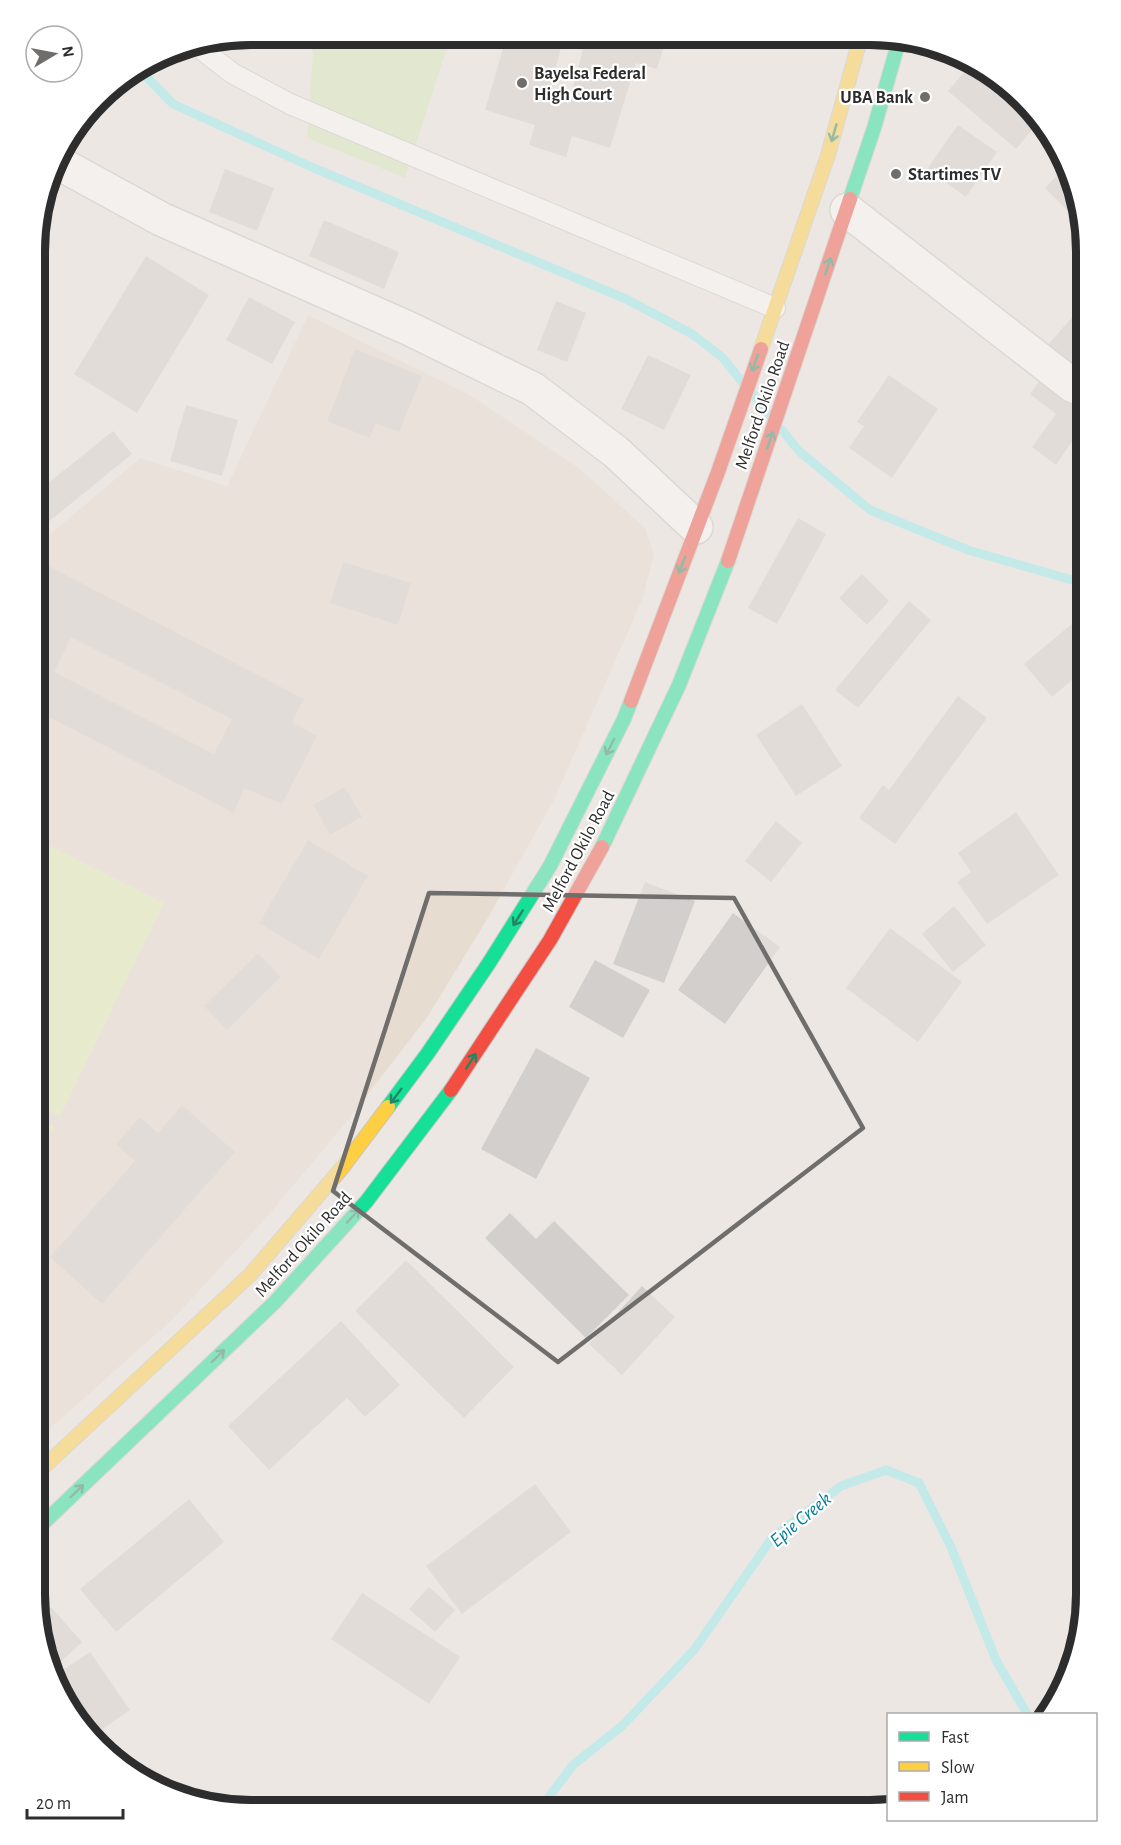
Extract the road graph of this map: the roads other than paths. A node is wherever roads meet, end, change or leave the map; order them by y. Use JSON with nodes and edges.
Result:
{"nodes":[{"id":1,"x":859,"y":45,"type":"edge"},
{"id":2,"x":897,"y":47,"type":"edge"},
{"id":3,"x":203,"y":51,"type":"edge"},
{"id":4,"x":64,"y":166,"type":"edge"},
{"id":5,"x":847,"y":210,"type":"junction"},
{"id":6,"x":775,"y":308,"type":"junction"},
{"id":7,"x":1076,"y":387,"type":"edge"},
{"id":8,"x":696,"y":527,"type":"junction"},
{"id":9,"x":45,"y":1466,"type":"edge"},
{"id":10,"x":45,"y":1521,"type":"edge"}],
"edges":[{"from":1,"to":6,"type":"main road","name":"Melford Okilo Road","one_way":true},
{"from":2,"to":5,"type":"main road","name":"Melford Okilo Road"},
{"from":3,"to":6,"type":"lane"},
{"from":4,"to":8,"type":"street"},
{"from":5,"to":7,"type":"street"},
{"from":10,"to":5,"type":"main road","name":"Melford Okilo Road","one_way":true},
{"from":6,"to":8,"type":"main road","name":"Melford Okilo Road","one_way":true},
{"from":8,"to":9,"type":"main road","name":"Melford Okilo Road","one_way":true}]}
